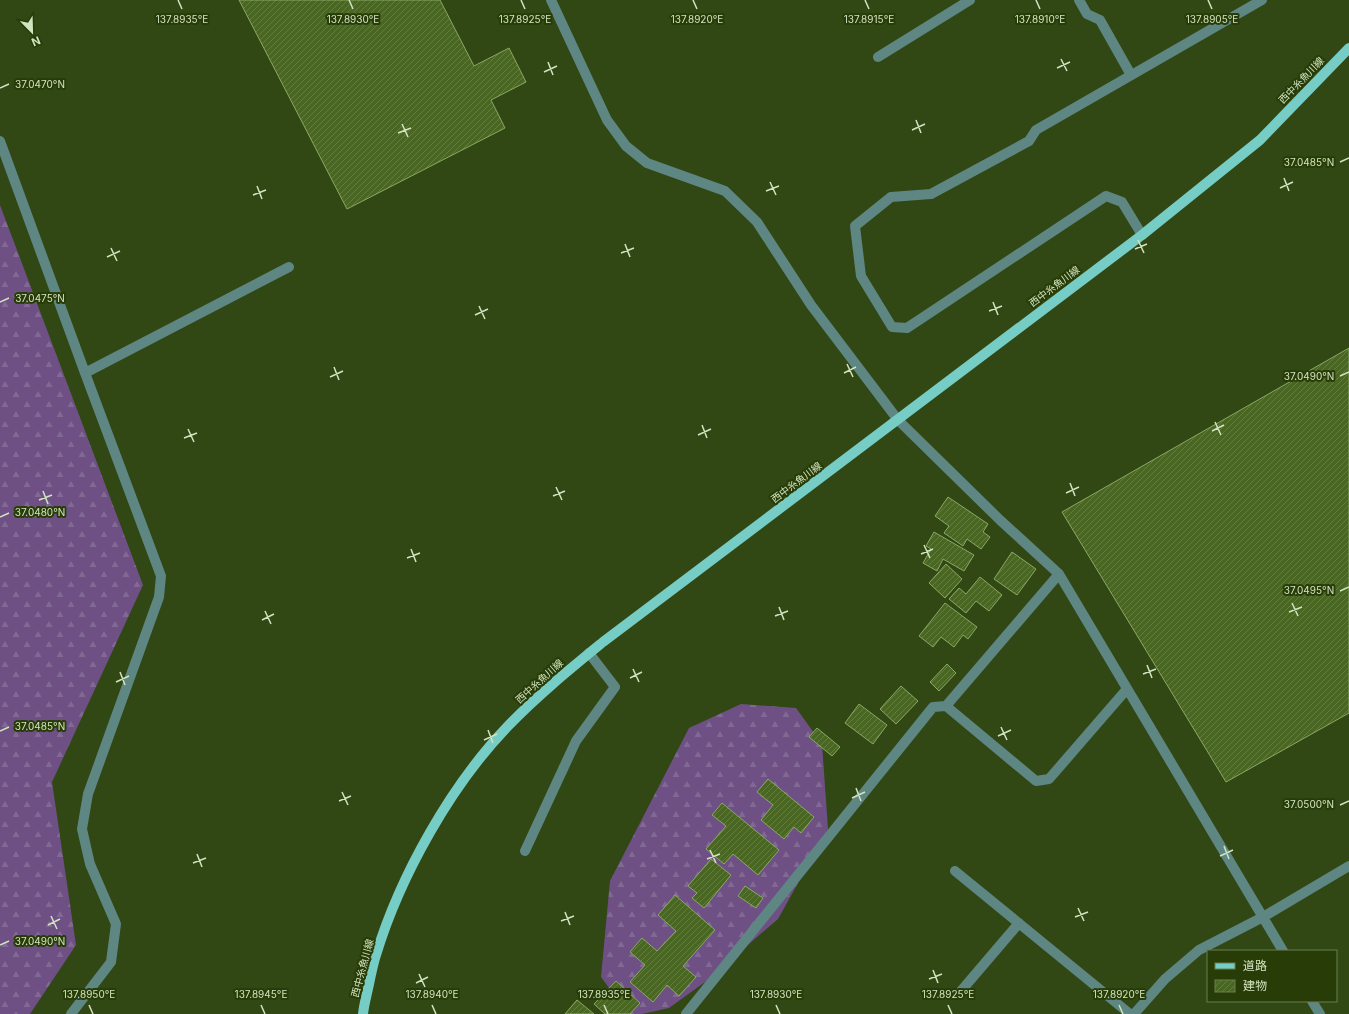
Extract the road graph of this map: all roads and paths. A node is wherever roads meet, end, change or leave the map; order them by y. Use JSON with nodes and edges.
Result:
{"nodes":[{"id":1,"x":551,"y":0,"type":"edge"},
{"id":2,"x":970,"y":0,"type":"edge"},
{"id":3,"x":1079,"y":0,"type":"edge"},
{"id":4,"x":1262,"y":0,"type":"edge"},
{"id":5,"x":957,"y":3,"type":"edge"},
{"id":6,"x":1349,"y":48,"type":"edge"},
{"id":7,"x":878,"y":57,"type":"dead end"},
{"id":8,"x":1131,"y":75,"type":"junction"},
{"id":9,"x":0,"y":141,"type":"edge"},
{"id":10,"x":1142,"y":236,"type":"junction"},
{"id":11,"x":289,"y":267,"type":"dead end"},
{"id":12,"x":85,"y":373,"type":"junction"},
{"id":13,"x":898,"y":420,"type":"junction"},
{"id":14,"x":1059,"y":574,"type":"junction"},
{"id":15,"x":589,"y":653,"type":"junction"},
{"id":16,"x":1127,"y":688,"type":"junction"},
{"id":17,"x":946,"y":706,"type":"junction"},
{"id":18,"x":525,"y":851,"type":"dead end"},
{"id":19,"x":1349,"y":866,"type":"edge"},
{"id":20,"x":955,"y":871,"type":"dead end"},
{"id":21,"x":1263,"y":917,"type":"junction"},
{"id":22,"x":1019,"y":923,"type":"junction"},
{"id":23,"x":1282,"y":950,"type":"edge"},
{"id":24,"x":961,"y":991,"type":"dead end"},
{"id":25,"x":1313,"y":1002,"type":"edge"},
{"id":26,"x":71,"y":1014,"type":"edge"},
{"id":27,"x":363,"y":1014,"type":"edge"},
{"id":28,"x":686,"y":1014,"type":"edge"},
{"id":29,"x":1130,"y":1014,"type":"edge"},
{"id":30,"x":1134,"y":1014,"type":"edge"},
{"id":31,"x":1320,"y":1014,"type":"edge"}],
"edges":[{"from":1,"to":13,"type":"street"},
{"from":2,"to":5,"type":"street"},
{"from":3,"to":8,"type":"street"},
{"from":4,"to":8,"type":"street"},
{"from":5,"to":7,"type":"street"},
{"from":6,"to":10,"type":"main road","name":"西中糸魚川線"},
{"from":8,"to":10,"type":"street"},
{"from":9,"to":12,"type":"street"},
{"from":10,"to":13,"type":"main road","name":"西中糸魚川線"},
{"from":11,"to":12,"type":"street"},
{"from":12,"to":26,"type":"street"},
{"from":13,"to":14,"type":"street"},
{"from":13,"to":15,"type":"main road","name":"西中糸魚川線"},
{"from":14,"to":16,"type":"street"},
{"from":14,"to":17,"type":"street"},
{"from":15,"to":18,"type":"street"},
{"from":15,"to":27,"type":"main road","name":"西中糸魚川線"},
{"from":16,"to":17,"type":"street"},
{"from":16,"to":21,"type":"street"},
{"from":17,"to":28,"type":"street"},
{"from":19,"to":21,"type":"street"},
{"from":20,"to":22,"type":"street"},
{"from":21,"to":23,"type":"street"},
{"from":21,"to":30,"type":"street"},
{"from":22,"to":24,"type":"street"},
{"from":22,"to":29,"type":"street"},
{"from":25,"to":31,"type":"street"}]}
